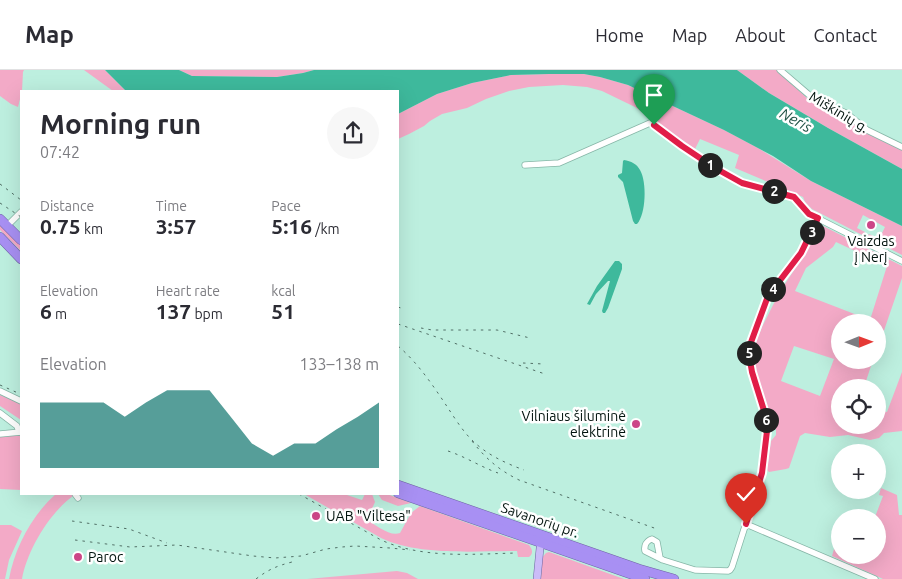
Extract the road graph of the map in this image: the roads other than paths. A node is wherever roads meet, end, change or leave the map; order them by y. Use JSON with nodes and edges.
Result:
{"nodes":[{"id":1,"x":780,"y":70,"type":"edge"},
{"id":2,"x":902,"y":147,"type":"edge"},
{"id":3,"x":525,"y":165,"type":"dead end"},
{"id":4,"x":20,"y":213,"type":"edge"},
{"id":5,"x":818,"y":218,"type":"junction"},
{"id":6,"x":0,"y":219,"type":"edge"},
{"id":7,"x":7,"y":226,"type":"junction"},
{"id":8,"x":0,"y":237,"type":"edge"},
{"id":9,"x":20,"y":239,"type":"edge"},
{"id":10,"x":20,"y":258,"type":"edge"},
{"id":11,"x":902,"y":260,"type":"edge"},
{"id":12,"x":0,"y":391,"type":"edge"},
{"id":13,"x":20,"y":399,"type":"edge"},
{"id":14,"x":0,"y":413,"type":"edge"},
{"id":15,"x":20,"y":432,"type":"edge"},
{"id":16,"x":0,"y":434,"type":"edge"},
{"id":17,"x":399,"y":485,"type":"edge"},
{"id":18,"x":399,"y":493,"type":"edge"},
{"id":19,"x":746,"y":524,"type":"junction"},
{"id":20,"x":541,"y":539,"type":"junction"},
{"id":21,"x":660,"y":558,"type":"dead end"},
{"id":22,"x":537,"y":579,"type":"edge"},
{"id":23,"x":645,"y":579,"type":"edge"},
{"id":24,"x":674,"y":579,"type":"edge"},
{"id":25,"x":875,"y":579,"type":"edge"}],
"edges":[{"from":1,"to":2,"type":"street","name":"Miškinių g."},
{"from":3,"to":5,"type":"street"},
{"from":4,"to":7,"type":"street"},
{"from":5,"to":11,"type":"street"},
{"from":5,"to":19,"type":"street"},
{"from":6,"to":7,"type":"highway"},
{"from":7,"to":9,"type":"highway"},
{"from":8,"to":10,"type":"highway"},
{"from":12,"to":13,"type":"street"},
{"from":14,"to":15,"type":"street"},
{"from":15,"to":16,"type":"street"},
{"from":17,"to":20,"type":"highway","name":"Savanorių pr."},
{"from":18,"to":20,"type":"highway","name":"Savanorių pr."},
{"from":19,"to":21,"type":"street"},
{"from":19,"to":25,"type":"street"},
{"from":20,"to":22,"type":"main road"},
{"from":20,"to":23,"type":"highway","name":"Savanorių pr."},
{"from":20,"to":24,"type":"highway","name":"Savanorių pr."}]}
